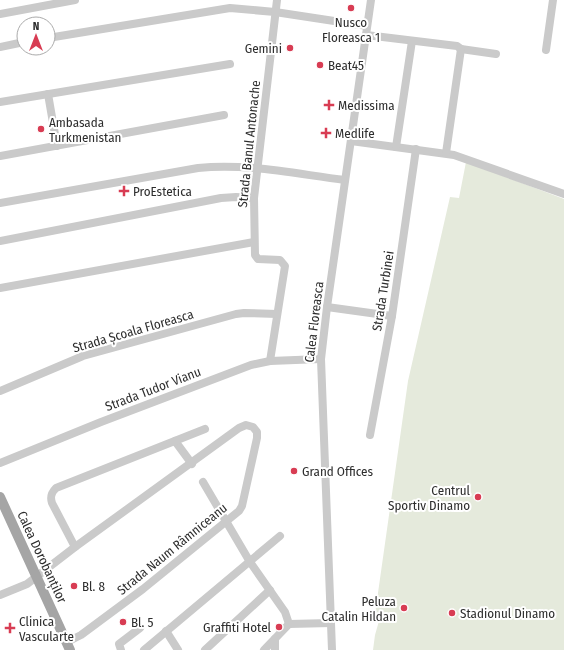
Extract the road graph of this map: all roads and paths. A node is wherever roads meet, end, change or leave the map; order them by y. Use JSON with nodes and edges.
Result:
{"nodes":[{"id":1,"x":24,"y":0,"type":"edge"},
{"id":2,"x":75,"y":0,"type":"edge"},
{"id":3,"x":277,"y":0,"type":"edge"},
{"id":4,"x":371,"y":0,"type":"edge"},
{"id":5,"x":553,"y":0,"type":"edge"},
{"id":6,"x":26,"y":9,"type":"junction"},
{"id":7,"x":275,"y":12,"type":"junction"},
{"id":8,"x":0,"y":14,"type":"edge"},
{"id":9,"x":367,"y":26,"type":"junction"},
{"id":10,"x":366,"y":35,"type":"junction"},
{"id":11,"x":56,"y":37,"type":"edge"},
{"id":12,"x":412,"y":41,"type":"junction"},
{"id":13,"x":16,"y":44,"type":"edge"},
{"id":14,"x":0,"y":47,"type":"edge"},
{"id":15,"x":461,"y":49,"type":"junction"},
{"id":16,"x":546,"y":50,"type":"dead end"},
{"id":17,"x":496,"y":54,"type":"dead end"},
{"id":18,"x":230,"y":64,"type":"dead end"},
{"id":19,"x":48,"y":94,"type":"junction"},
{"id":20,"x":0,"y":102,"type":"edge"},
{"id":21,"x":224,"y":115,"type":"dead end"},
{"id":22,"x":351,"y":140,"type":"junction"},
{"id":23,"x":57,"y":146,"type":"junction"},
{"id":24,"x":396,"y":147,"type":"junction"},
{"id":25,"x":416,"y":149,"type":"junction"},
{"id":26,"x":446,"y":153,"type":"junction"},
{"id":27,"x":0,"y":156,"type":"edge"},
{"id":28,"x":256,"y":168,"type":"junction"},
{"id":29,"x":345,"y":180,"type":"junction"},
{"id":30,"x":564,"y":194,"type":"edge"},
{"id":31,"x":254,"y":198,"type":"junction"},
{"id":32,"x":0,"y":203,"type":"edge"},
{"id":33,"x":0,"y":241,"type":"edge"},
{"id":34,"x":254,"y":242,"type":"junction"},
{"id":35,"x":0,"y":288,"type":"edge"},
{"id":36,"x":327,"y":307,"type":"junction"},
{"id":37,"x":277,"y":314,"type":"junction"},
{"id":38,"x":392,"y":316,"type":"junction"},
{"id":39,"x":321,"y":359,"type":"junction"},
{"id":40,"x":270,"y":361,"type":"junction"},
{"id":41,"x":0,"y":391,"type":"edge"},
{"id":42,"x":205,"y":429,"type":"dead end"},
{"id":43,"x":370,"y":435,"type":"dead end"},
{"id":44,"x":175,"y":441,"type":"junction"},
{"id":45,"x":0,"y":463,"type":"edge"},
{"id":46,"x":192,"y":464,"type":"junction"},
{"id":47,"x":203,"y":482,"type":"dead end"},
{"id":48,"x":0,"y":497,"type":"edge"},
{"id":49,"x":226,"y":521,"type":"junction"},
{"id":50,"x":280,"y":536,"type":"dead end"},
{"id":51,"x":75,"y":547,"type":"junction"},
{"id":52,"x":250,"y":562,"type":"junction"},
{"id":53,"x":37,"y":577,"type":"junction"},
{"id":54,"x":270,"y":590,"type":"junction"},
{"id":55,"x":0,"y":595,"type":"edge"},
{"id":56,"x":331,"y":623,"type":"junction"},
{"id":57,"x":289,"y":624,"type":"junction"},
{"id":58,"x":140,"y":628,"type":"dead end"},
{"id":59,"x":166,"y":631,"type":"junction"},
{"id":60,"x":275,"y":639,"type":"junction"},
{"id":61,"x":69,"y":646,"type":"edge"},
{"id":62,"x":121,"y":650,"type":"edge"},
{"id":63,"x":144,"y":650,"type":"edge"},
{"id":64,"x":178,"y":650,"type":"edge"},
{"id":65,"x":205,"y":650,"type":"edge"},
{"id":66,"x":264,"y":650,"type":"edge"},
{"id":67,"x":275,"y":650,"type":"edge"},
{"id":68,"x":332,"y":650,"type":"edge"}],
"edges":[{"from":1,"to":6,"type":"street"},
{"from":2,"to":6,"type":"street"},
{"from":3,"to":7,"type":"street","name":"Strada Banul Antonache"},
{"from":4,"to":9,"type":"street","name":"Calea Floreasca"},
{"from":5,"to":16,"type":"street"},
{"from":6,"to":8,"type":"street"},
{"from":7,"to":9,"type":"street"},
{"from":7,"to":11,"type":"street"},
{"from":7,"to":28,"type":"street","name":"Strada Banul Antonache"},
{"from":9,"to":10,"type":"street","name":"Calea Floreasca"},
{"from":10,"to":12,"type":"street"},
{"from":10,"to":22,"type":"street","name":"Calea Floreasca"},
{"from":12,"to":15,"type":"street"},
{"from":12,"to":24,"type":"street"},
{"from":13,"to":14,"type":"street"},
{"from":15,"to":17,"type":"street"},
{"from":15,"to":26,"type":"street"},
{"from":18,"to":19,"type":"street"},
{"from":19,"to":20,"type":"street"},
{"from":19,"to":23,"type":"street"},
{"from":21,"to":23,"type":"street"},
{"from":22,"to":24,"type":"street"},
{"from":22,"to":29,"type":"street","name":"Calea Floreasca"},
{"from":23,"to":27,"type":"street"},
{"from":24,"to":25,"type":"street"},
{"from":25,"to":26,"type":"street"},
{"from":25,"to":38,"type":"street","name":"Strada Turbinei"},
{"from":26,"to":30,"type":"street"},
{"from":28,"to":29,"type":"street"},
{"from":28,"to":31,"type":"street","name":"Strada Banul Antonache"},
{"from":28,"to":32,"type":"street"},
{"from":29,"to":36,"type":"street","name":"Calea Floreasca"},
{"from":31,"to":33,"type":"street"},
{"from":31,"to":34,"type":"street","name":"Strada Banul Antonache"},
{"from":34,"to":35,"type":"street"},
{"from":34,"to":37,"type":"street","name":"Strada Banul Antonache"},
{"from":36,"to":38,"type":"street"},
{"from":36,"to":39,"type":"street","name":"Calea Floreasca"},
{"from":37,"to":40,"type":"street"},
{"from":37,"to":41,"type":"street","name":"Strada Școala Floreasca"},
{"from":38,"to":43,"type":"street","name":"Strada Turbinei"},
{"from":39,"to":40,"type":"street","name":"Strada Tudor Vianu"},
{"from":39,"to":56,"type":"street","name":"Calea Floreasca"},
{"from":40,"to":45,"type":"street","name":"Strada Tudor Vianu"},
{"from":42,"to":44,"type":"street"},
{"from":44,"to":46,"type":"street"},
{"from":44,"to":51,"type":"street"},
{"from":46,"to":49,"type":"street","name":"Strada Naum Râmniceanu"},
{"from":46,"to":51,"type":"street"},
{"from":47,"to":49,"type":"street"},
{"from":48,"to":53,"type":"main road","name":"Calea Dorobanților"},
{"from":49,"to":52,"type":"street"},
{"from":49,"to":61,"type":"street","name":"Strada Naum Râmniceanu"},
{"from":50,"to":52,"type":"street"},
{"from":51,"to":53,"type":"street"},
{"from":52,"to":54,"type":"street"},
{"from":52,"to":59,"type":"street"},
{"from":53,"to":55,"type":"street"},
{"from":53,"to":61,"type":"main road","name":"Calea Dorobanților"},
{"from":54,"to":57,"type":"street"},
{"from":54,"to":65,"type":"street"},
{"from":56,"to":57,"type":"street"},
{"from":56,"to":68,"type":"street","name":"Calea Floreasca"},
{"from":57,"to":60,"type":"street"},
{"from":58,"to":62,"type":"street"},
{"from":59,"to":63,"type":"street"},
{"from":59,"to":64,"type":"street"},
{"from":60,"to":66,"type":"street"},
{"from":60,"to":67,"type":"street"}]}
